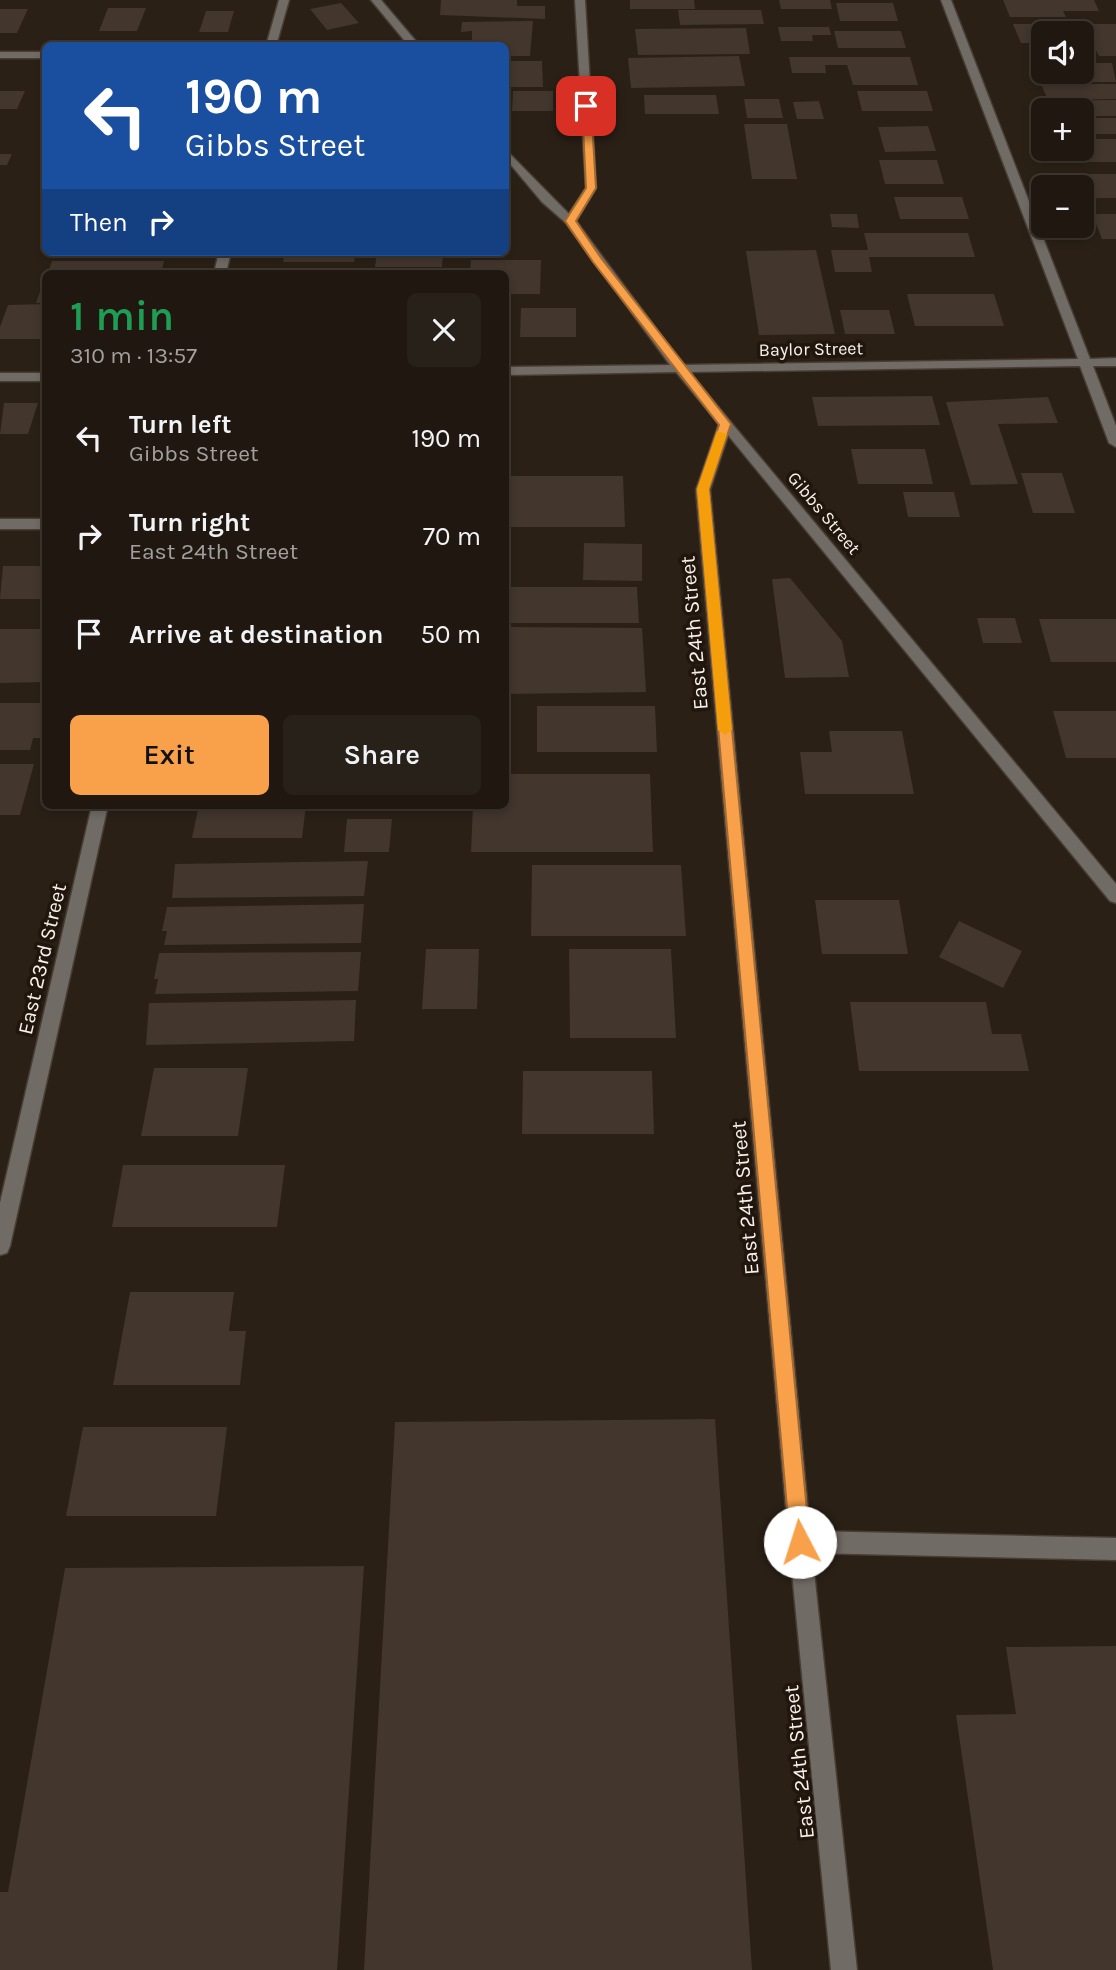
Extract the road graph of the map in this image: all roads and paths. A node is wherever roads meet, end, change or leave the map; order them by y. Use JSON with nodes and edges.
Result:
{"nodes":[{"id":1,"x":284,"y":0,"type":"edge"},
{"id":2,"x":376,"y":0,"type":"edge"},
{"id":3,"x":580,"y":0,"type":"edge"},
{"id":4,"x":946,"y":0,"type":"edge"},
{"id":5,"x":272,"y":42,"type":"edge"},
{"id":6,"x":412,"y":42,"type":"edge"},
{"id":7,"x":0,"y":55,"type":"edge"},
{"id":8,"x":42,"y":55,"type":"edge"},
{"id":9,"x":509,"y":157,"type":"edge"},
{"id":10,"x":570,"y":221,"type":"junction"},
{"id":11,"x":1116,"y":362,"type":"edge"},
{"id":12,"x":1086,"y":363,"type":"junction"},
{"id":13,"x":679,"y":368,"type":"junction"},
{"id":14,"x":509,"y":371,"type":"edge"},
{"id":15,"x":0,"y":377,"type":"edge"},
{"id":16,"x":42,"y":377,"type":"edge"},
{"id":17,"x":725,"y":424,"type":"junction"},
{"id":18,"x":1116,"y":443,"type":"edge"},
{"id":19,"x":0,"y":524,"type":"edge"},
{"id":20,"x":42,"y":524,"type":"edge"},
{"id":21,"x":99,"y":809,"type":"edge"},
{"id":22,"x":1116,"y":896,"type":"edge"},
{"id":23,"x":0,"y":1246,"type":"edge"},
{"id":24,"x":800,"y":1542,"type":"junction"},
{"id":25,"x":1116,"y":1549,"type":"edge"},
{"id":26,"x":844,"y":1970,"type":"edge"}],
"edges":[{"from":1,"to":5,"type":"street"},
{"from":2,"to":6,"type":"street"},
{"from":3,"to":10,"type":"street"},
{"from":4,"to":12,"type":"street"},
{"from":7,"to":8,"type":"street"},
{"from":9,"to":10,"type":"street","name":"Gibbs Street"},
{"from":10,"to":13,"type":"street","name":"Gibbs Street"},
{"from":11,"to":12,"type":"street","name":"Baylor Street"},
{"from":12,"to":13,"type":"street","name":"Baylor Street"},
{"from":12,"to":18,"type":"street"},
{"from":13,"to":14,"type":"street","name":"Baylor Street"},
{"from":13,"to":17,"type":"street","name":"Gibbs Street"},
{"from":15,"to":16,"type":"street"},
{"from":17,"to":22,"type":"street","name":"Gibbs Street"},
{"from":17,"to":24,"type":"street","name":"East 24th Street"},
{"from":19,"to":20,"type":"street"},
{"from":21,"to":23,"type":"street","name":"East 23rd Street"},
{"from":24,"to":25,"type":"street"},
{"from":24,"to":26,"type":"street","name":"East 24th Street"}]}
